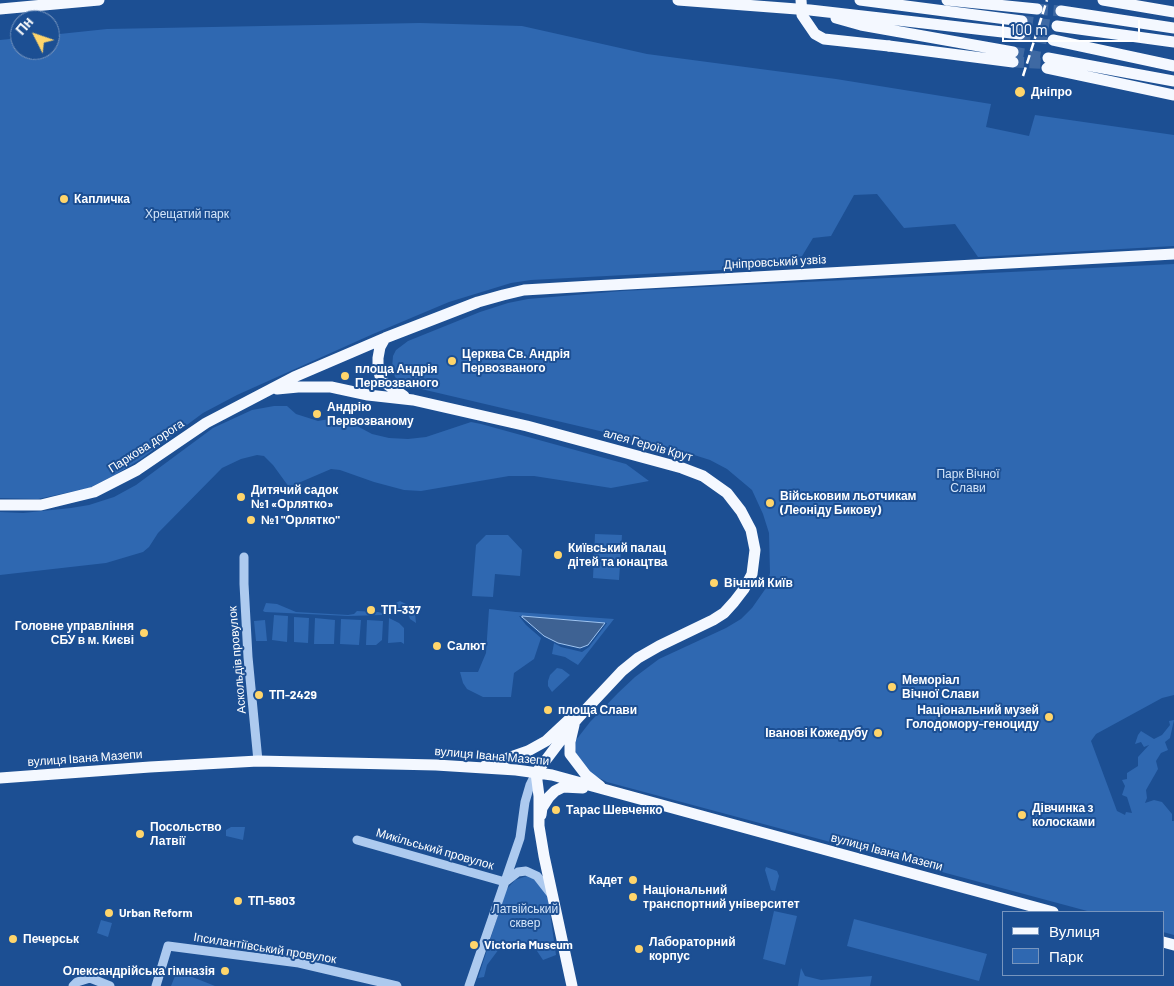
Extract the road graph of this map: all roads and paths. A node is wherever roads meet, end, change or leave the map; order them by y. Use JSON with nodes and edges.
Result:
{"nodes":[{"id":1,"x":98,"y":0,"type":"edge"},
{"id":2,"x":678,"y":0,"type":"edge"},
{"id":3,"x":801,"y":0,"type":"edge"},
{"id":4,"x":860,"y":0,"type":"edge"},
{"id":5,"x":947,"y":0,"type":"edge"},
{"id":6,"x":1103,"y":0,"type":"edge"},
{"id":7,"x":0,"y":8,"type":"edge"},
{"id":8,"x":1037,"y":9,"type":"tunnel mouth"},
{"id":9,"x":810,"y":10,"type":"junction"},
{"id":10,"x":1061,"y":11,"type":"tunnel mouth"},
{"id":11,"x":1174,"y":12,"type":"edge"},
{"id":12,"x":1022,"y":21,"type":"tunnel mouth"},
{"id":13,"x":1058,"y":26,"type":"tunnel mouth"},
{"id":14,"x":1174,"y":26,"type":"edge"},
{"id":15,"x":1020,"y":34,"type":"tunnel mouth"},
{"id":16,"x":1053,"y":40,"type":"tunnel mouth"},
{"id":17,"x":1174,"y":42,"type":"edge"},
{"id":18,"x":1174,"y":66,"type":"edge"},
{"id":19,"x":1152,"y":77,"type":"junction"},
{"id":20,"x":1174,"y":81,"type":"edge"},
{"id":21,"x":1174,"y":93,"type":"edge"},
{"id":22,"x":1174,"y":254,"type":"edge"},
{"id":23,"x":385,"y":338,"type":"junction"},
{"id":24,"x":270,"y":390,"type":"junction"},
{"id":25,"x":413,"y":400,"type":"junction"},
{"id":26,"x":0,"y":505,"type":"edge"},
{"id":27,"x":244,"y":557,"type":"dead end"},
{"id":28,"x":593,"y":701,"type":"junction"},
{"id":29,"x":577,"y":719,"type":"junction"},
{"id":30,"x":258,"y":761,"type":"junction"},
{"id":31,"x":474,"y":767,"type":"junction"},
{"id":32,"x":536,"y":773,"type":"junction"},
{"id":33,"x":0,"y":778,"type":"edge"},
{"id":34,"x":604,"y":790,"type":"junction"},
{"id":35,"x":539,"y":826,"type":"junction"},
{"id":36,"x":357,"y":840,"type":"dead end"},
{"id":37,"x":505,"y":882,"type":"junction"},
{"id":38,"x":552,"y":895,"type":"junction"},
{"id":39,"x":1049,"y":911,"type":"edge"},
{"id":40,"x":73,"y":986,"type":"edge"},
{"id":41,"x":110,"y":986,"type":"edge"},
{"id":42,"x":156,"y":986,"type":"edge"},
{"id":43,"x":397,"y":986,"type":"edge"},
{"id":44,"x":469,"y":986,"type":"edge"},
{"id":45,"x":572,"y":986,"type":"edge"}],
"edges":[{"from":1,"to":7,"type":"main road"},
{"from":2,"to":9,"type":"main road"},
{"from":3,"to":9,"type":"main road","bridge":true},
{"from":4,"to":12,"type":"main road"},
{"from":5,"to":8,"type":"main road"},
{"from":6,"to":11,"type":"main road"},
{"from":9,"to":15,"type":"main road"},
{"from":10,"to":14,"type":"main road"},
{"from":13,"to":17,"type":"main road"},
{"from":16,"to":18,"type":"main road"},
{"from":19,"to":20,"type":"main road"},
{"from":19,"to":21,"type":"main road"},
{"from":19,"to":21,"type":"main road"},
{"from":22,"to":23,"type":"main road","name":"Дніпровський узвіз"},
{"from":23,"to":24,"type":"main road"},
{"from":23,"to":25,"type":"main road"},
{"from":24,"to":25,"type":"main road"},
{"from":24,"to":26,"type":"main road","name":"Паркова дорога"},
{"from":25,"to":28,"type":"main road","name":"алея Героїв Крут"},
{"from":27,"to":30,"type":"street","name":"Аскольдів провулок"},
{"from":28,"to":29,"type":"main road","name":"алея Героїв Крут"},
{"from":28,"to":31,"type":"main road"},
{"from":29,"to":32,"type":"main road","name":"алея Героїв Крут"},
{"from":29,"to":34,"type":"main road"},
{"from":30,"to":31,"type":"main road","name":"вулиця Івана Мазепи"},
{"from":30,"to":33,"type":"main road","name":"вулиця Івана Мазепи"},
{"from":31,"to":32,"type":"main road","name":"вулиця Івана Мазепи"},
{"from":32,"to":34,"type":"main road","name":"вулиця Івана Мазепи"},
{"from":32,"to":35,"type":"main road"},
{"from":32,"to":37,"type":"street"},
{"from":34,"to":35,"type":"main road"},
{"from":34,"to":39,"type":"main road","name":"вулиця Івана Мазепи"},
{"from":35,"to":38,"type":"main road"},
{"from":36,"to":37,"type":"street","name":"Микільський провулок"},
{"from":37,"to":38,"type":"street"},
{"from":37,"to":44,"type":"street"},
{"from":38,"to":45,"type":"main road"},
{"from":40,"to":41,"type":"street"},
{"from":42,"to":43,"type":"street","name":"Іпсилантіївський провулок"}]}
